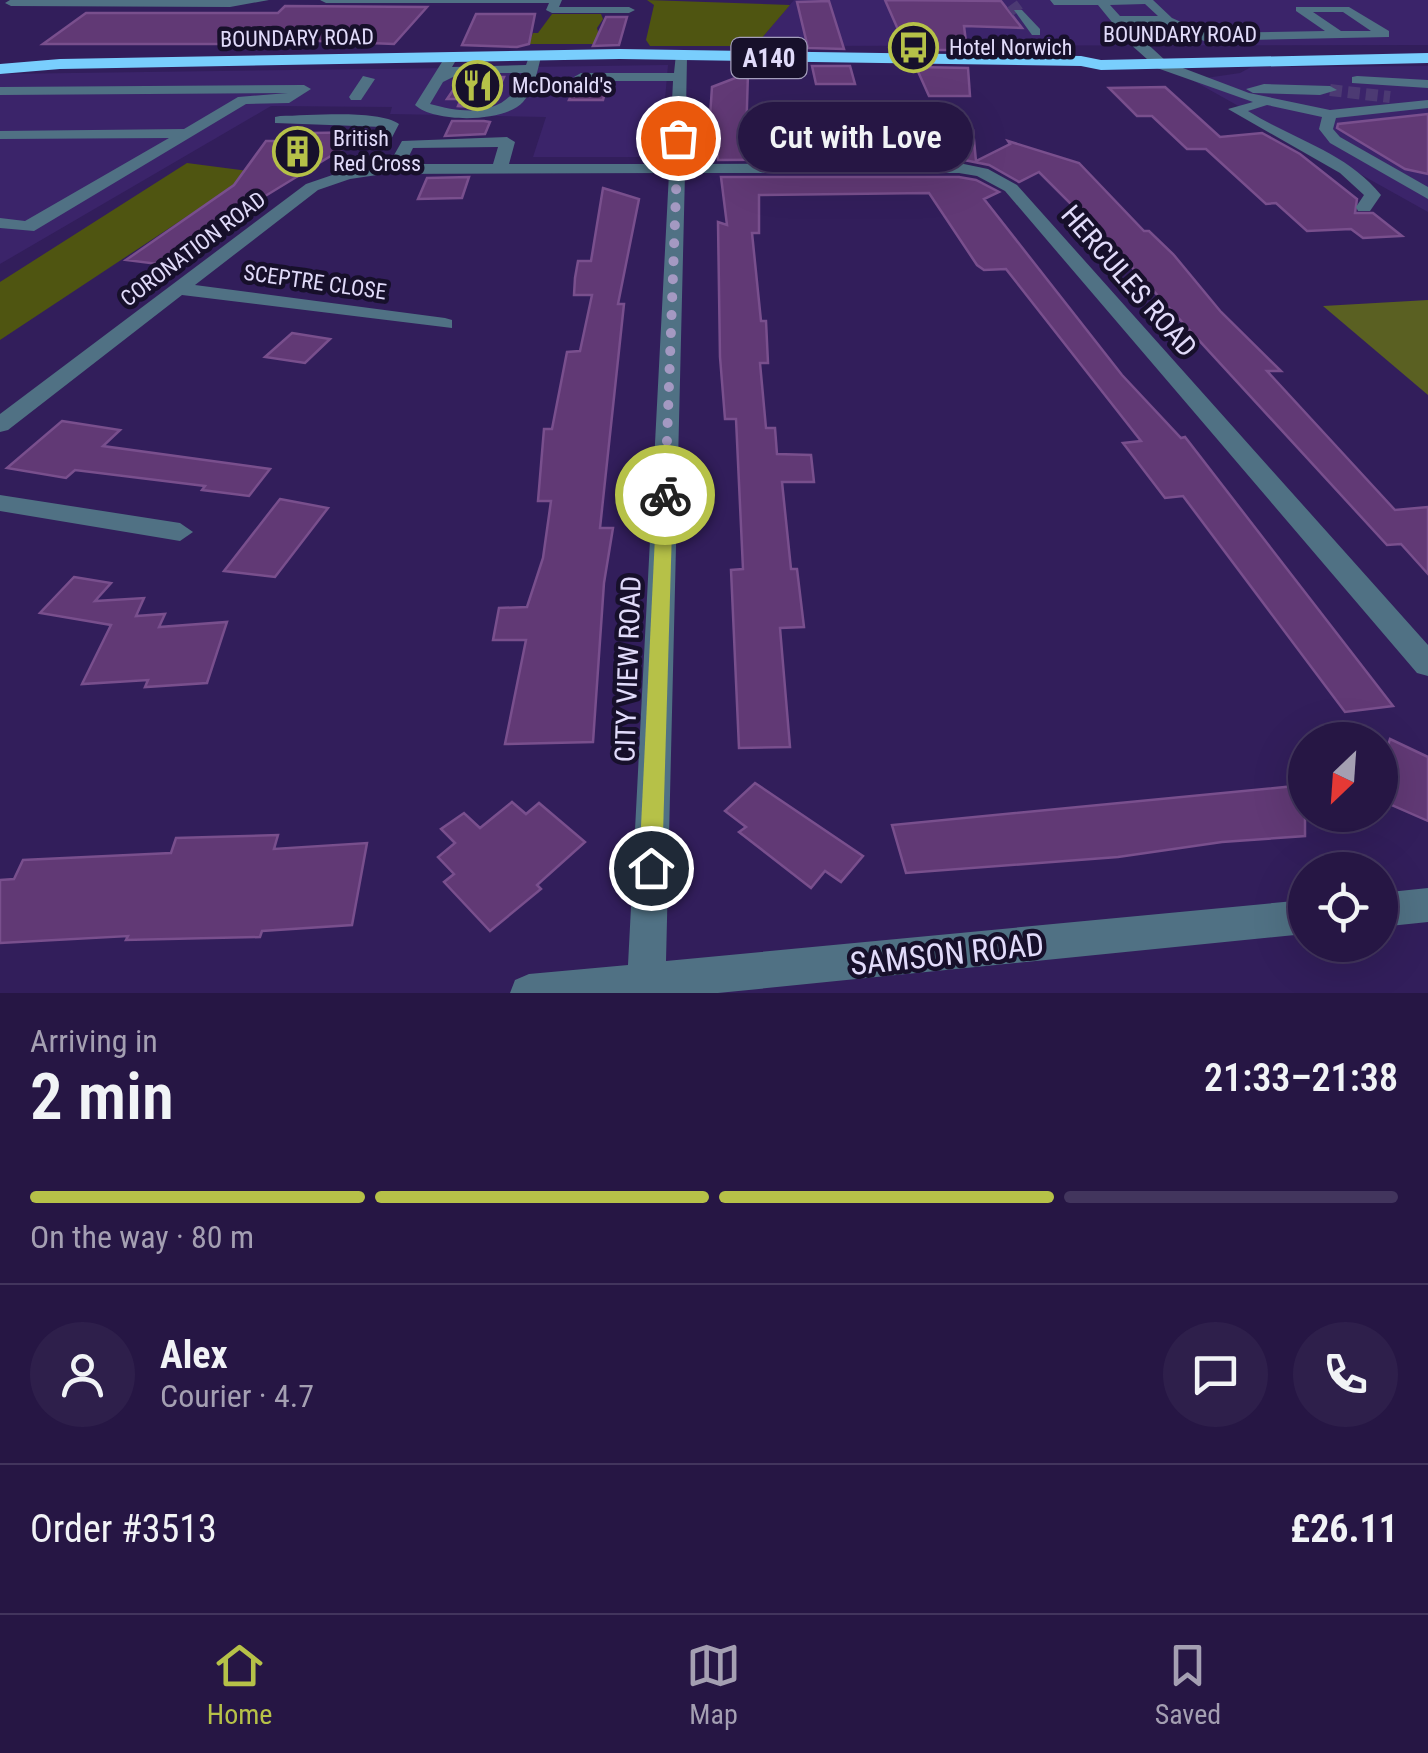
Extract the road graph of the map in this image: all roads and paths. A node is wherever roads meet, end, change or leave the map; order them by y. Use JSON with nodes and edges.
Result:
{"nodes":[{"id":1,"x":263,"y":0,"type":"edge"},
{"id":2,"x":1101,"y":0,"type":"edge"},
{"id":3,"x":1054,"y":2,"type":"edge"},
{"id":4,"x":11,"y":3,"type":"dead end"},
{"id":5,"x":330,"y":3,"type":"edge"},
{"id":6,"x":397,"y":4,"type":"edge"},
{"id":7,"x":453,"y":5,"type":"edge"},
{"id":8,"x":552,"y":5,"type":"edge"},
{"id":9,"x":1015,"y":6,"type":"tunnel mouth"},
{"id":10,"x":371,"y":10,"type":"dead end"},
{"id":11,"x":431,"y":10,"type":"dead end"},
{"id":12,"x":469,"y":10,"type":"dead end"},
{"id":13,"x":629,"y":10,"type":"dead end"},
{"id":14,"x":1118,"y":20,"type":"junction"},
{"id":15,"x":1168,"y":20,"type":"junction"},
{"id":16,"x":1320,"y":22,"type":"junction"},
{"id":17,"x":1366,"y":22,"type":"junction"},
{"id":18,"x":1036,"y":32,"type":"dead end"},
{"id":19,"x":1337,"y":34,"type":"junction"},
{"id":20,"x":1135,"y":38,"type":"junction"},
{"id":21,"x":452,"y":58,"type":"junction"},
{"id":22,"x":1428,"y":58,"type":"edge"},
{"id":23,"x":1160,"y":59,"type":"junction"},
{"id":24,"x":1280,"y":60,"type":"junction"},
{"id":25,"x":533,"y":63,"type":"junction"},
{"id":26,"x":1191,"y":64,"type":"junction"},
{"id":27,"x":0,"y":65,"type":"edge"},
{"id":28,"x":681,"y":67,"type":"junction"},
{"id":29,"x":580,"y":78,"type":"dead end"},
{"id":30,"x":368,"y":79,"type":"dead end"},
{"id":31,"x":439,"y":79,"type":"junction"},
{"id":32,"x":1356,"y":80,"type":"dead end"},
{"id":33,"x":1426,"y":84,"type":"edge"},
{"id":34,"x":1374,"y":89,"type":"tunnel mouth"},
{"id":35,"x":0,"y":91,"type":"edge"},
{"id":36,"x":1202,"y":92,"type":"dead end"},
{"id":37,"x":1390,"y":96,"type":"tunnel mouth"},
{"id":38,"x":356,"y":97,"type":"dead end"},
{"id":39,"x":1265,"y":97,"type":"junction"},
{"id":40,"x":1428,"y":104,"type":"edge"},
{"id":41,"x":1297,"y":108,"type":"junction"},
{"id":42,"x":1235,"y":109,"type":"junction"},
{"id":43,"x":1330,"y":114,"type":"junction"},
{"id":44,"x":280,"y":120,"type":"dead end"},
{"id":45,"x":514,"y":122,"type":"dead end"},
{"id":46,"x":434,"y":123,"type":"dead end"},
{"id":47,"x":186,"y":133,"type":"junction"},
{"id":48,"x":0,"y":134,"type":"edge"},
{"id":49,"x":507,"y":142,"type":"junction"},
{"id":50,"x":416,"y":144,"type":"junction"},
{"id":51,"x":500,"y":169,"type":"junction"},
{"id":52,"x":677,"y":169,"type":"junction"},
{"id":53,"x":395,"y":170,"type":"junction"},
{"id":54,"x":1428,"y":194,"type":"edge"},
{"id":55,"x":1364,"y":207,"type":"dead end"},
{"id":56,"x":0,"y":223,"type":"edge"},
{"id":57,"x":179,"y":289,"type":"junction"},
{"id":58,"x":445,"y":324,"type":"dead end"},
{"id":59,"x":0,"y":425,"type":"edge"},
{"id":60,"x":0,"y":503,"type":"edge"},
{"id":61,"x":180,"y":532,"type":"dead end"},
{"id":62,"x":1428,"y":665,"type":"edge"},
{"id":63,"x":1428,"y":905,"type":"edge"},
{"id":64,"x":1398,"y":908,"type":"edge"},
{"id":65,"x":1288,"y":919,"type":"edge"},
{"id":66,"x":646,"y":984,"type":"junction"},
{"id":67,"x":529,"y":993,"type":"edge"}],
"edges":[{"from":1,"to":4,"type":"street"},
{"from":2,"to":3,"type":"street"},
{"from":2,"to":14,"type":"street"},
{"from":2,"to":15,"type":"street"},
{"from":5,"to":6,"type":"street"},
{"from":6,"to":7,"type":"street"},
{"from":6,"to":10,"type":"street"},
{"from":7,"to":8,"type":"street"},
{"from":7,"to":11,"type":"street"},
{"from":7,"to":12,"type":"street"},
{"from":8,"to":13,"type":"street"},
{"from":9,"to":18,"type":"street"},
{"from":14,"to":15,"type":"street"},
{"from":14,"to":20,"type":"street"},
{"from":15,"to":19,"type":"street"},
{"from":16,"to":17,"type":"street"},
{"from":16,"to":17,"type":"street"},
{"from":16,"to":19,"type":"street"},
{"from":17,"to":19,"type":"street"},
{"from":20,"to":23,"type":"street"},
{"from":20,"to":23,"type":"street"},
{"from":21,"to":25,"type":"highway","name":"BOUNDARY ROAD","number":"A140"},
{"from":21,"to":27,"type":"highway","name":"BOUNDARY ROAD","number":"A140"},
{"from":21,"to":31,"type":"street"},
{"from":22,"to":24,"type":"highway","name":"BOUNDARY ROAD","number":"A140"},
{"from":23,"to":24,"type":"highway","name":"BOUNDARY ROAD","number":"A140"},
{"from":23,"to":26,"type":"highway","name":"BOUNDARY ROAD","number":"A140"},
{"from":23,"to":28,"type":"highway","name":"BOUNDARY ROAD","number":"A140"},
{"from":23,"to":39,"type":"street","name":"BOUNDARY ROAD"},
{"from":24,"to":26,"type":"highway","name":"BOUNDARY ROAD","number":"A140"},
{"from":25,"to":28,"type":"highway","name":"BOUNDARY ROAD","number":"A140"},
{"from":25,"to":31,"type":"street"},
{"from":25,"to":31,"type":"street"},
{"from":26,"to":39,"type":"street","name":"BOUNDARY ROAD"},
{"from":28,"to":29,"type":"street"},
{"from":28,"to":52,"type":"street","name":"CITY VIEW ROAD"},
{"from":30,"to":38,"type":"street"},
{"from":32,"to":33,"type":"street"},
{"from":33,"to":34,"type":"street"},
{"from":33,"to":37,"type":"street"},
{"from":35,"to":47,"type":"street"},
{"from":36,"to":42,"type":"street"},
{"from":39,"to":41,"type":"street","name":"BOUNDARY ROAD"},
{"from":39,"to":41,"type":"street"},
{"from":39,"to":42,"type":"street"},
{"from":40,"to":43,"type":"street","name":"BOUNDARY ROAD"},
{"from":41,"to":43,"type":"street","name":"BOUNDARY ROAD"},
{"from":42,"to":55,"type":"street"},
{"from":43,"to":54,"type":"street"},
{"from":44,"to":50,"type":"street"},
{"from":45,"to":49,"type":"street"},
{"from":46,"to":50,"type":"street"},
{"from":47,"to":48,"type":"street"},
{"from":47,"to":56,"type":"street"},
{"from":49,"to":50,"type":"street"},
{"from":49,"to":51,"type":"street"},
{"from":50,"to":53,"type":"street"},
{"from":51,"to":52,"type":"street","name":"CORONATION ROAD"},
{"from":51,"to":53,"type":"street","name":"CORONATION ROAD"},
{"from":52,"to":62,"type":"street","name":"HERCULES ROAD"},
{"from":52,"to":66,"type":"street","name":"CITY VIEW ROAD"},
{"from":53,"to":57,"type":"street","name":"CORONATION ROAD"},
{"from":57,"to":58,"type":"street","name":"SCEPTRE CLOSE"},
{"from":57,"to":59,"type":"street","name":"CORONATION ROAD"},
{"from":60,"to":61,"type":"street"},
{"from":63,"to":64,"type":"street"},
{"from":65,"to":66,"type":"street","name":"SAMSON ROAD"},
{"from":66,"to":67,"type":"street","name":"SAMSON ROAD"}]}
